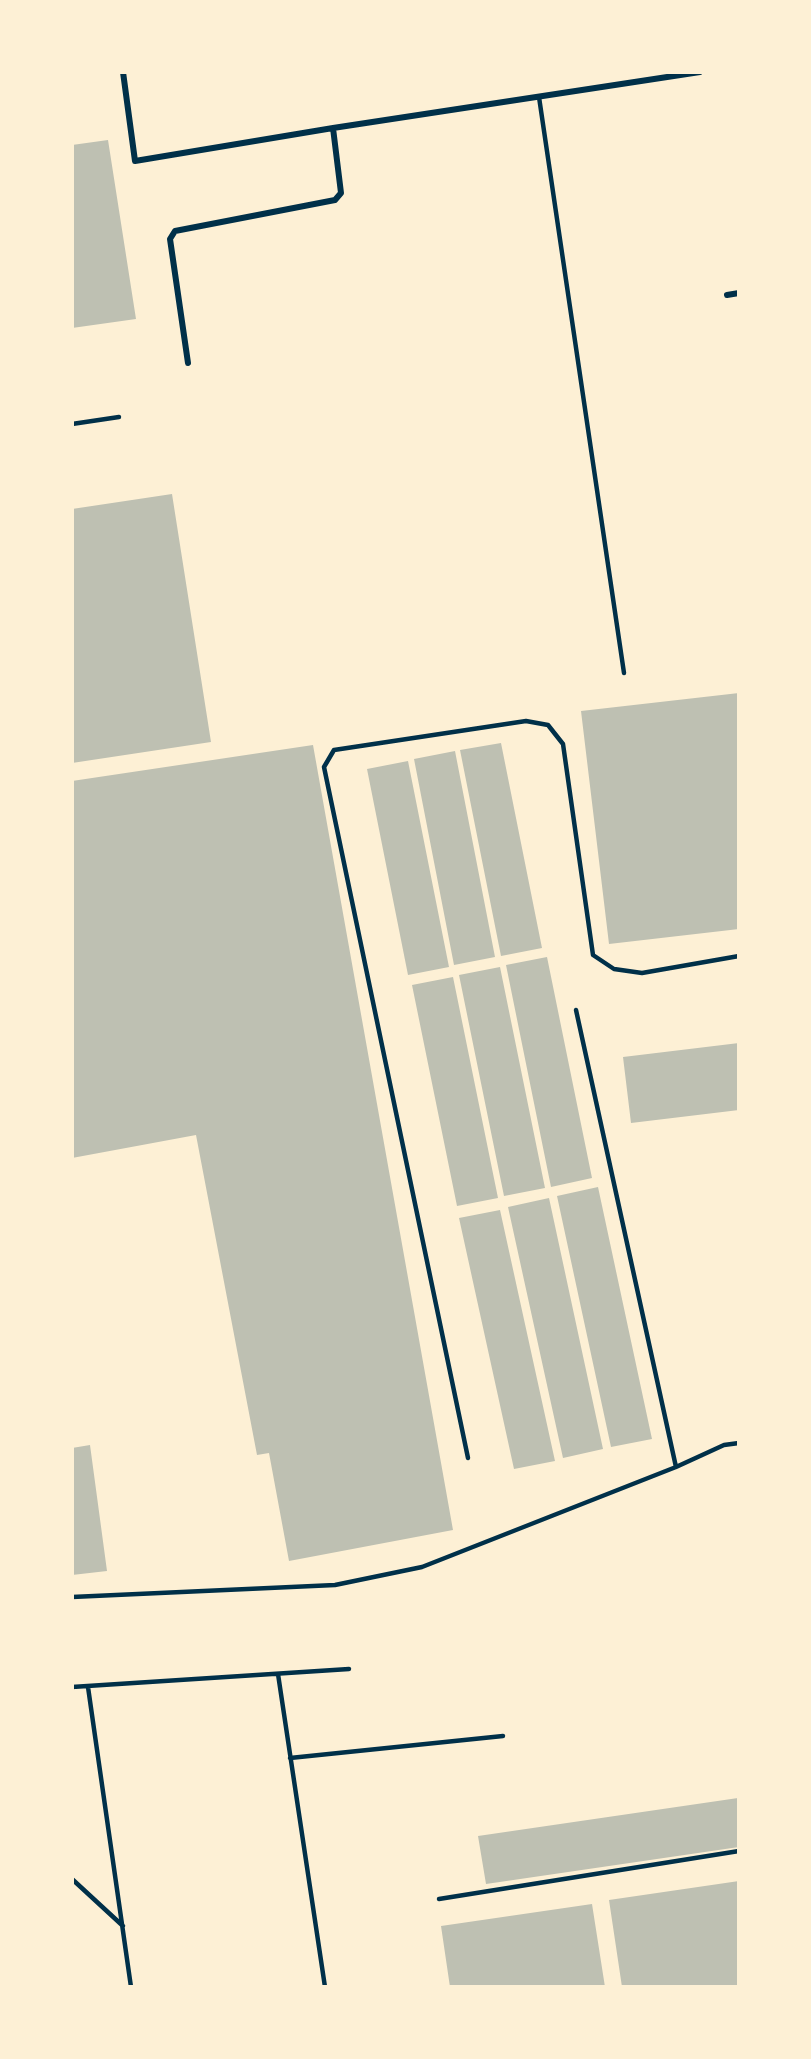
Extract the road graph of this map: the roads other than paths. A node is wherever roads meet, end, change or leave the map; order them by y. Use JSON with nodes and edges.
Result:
{"nodes":[{"id":1,"x":123,"y":72,"type":"edge"},
{"id":2,"x":700,"y":72,"type":"edge"},
{"id":3,"x":539,"y":97,"type":"junction"},
{"id":4,"x":333,"y":128,"type":"junction"},
{"id":5,"x":739,"y":293,"type":"edge"},
{"id":6,"x":727,"y":295,"type":"dead end"},
{"id":7,"x":188,"y":363,"type":"dead end"},
{"id":8,"x":119,"y":417,"type":"dead end"},
{"id":9,"x":72,"y":424,"type":"edge"},
{"id":10,"x":624,"y":673,"type":"dead end"},
{"id":11,"x":739,"y":956,"type":"edge"},
{"id":12,"x":576,"y":1010,"type":"dead end"},
{"id":13,"x":739,"y":1443,"type":"edge"},
{"id":14,"x":468,"y":1458,"type":"dead end"},
{"id":15,"x":676,"y":1467,"type":"junction"},
{"id":16,"x":72,"y":1597,"type":"edge"},
{"id":17,"x":349,"y":1669,"type":"dead end"},
{"id":18,"x":278,"y":1674,"type":"junction"},
{"id":19,"x":72,"y":1687,"type":"edge"},
{"id":20,"x":88,"y":1687,"type":"junction"},
{"id":21,"x":503,"y":1736,"type":"dead end"},
{"id":22,"x":290,"y":1758,"type":"junction"},
{"id":23,"x":739,"y":1851,"type":"edge"},
{"id":24,"x":72,"y":1879,"type":"edge"},
{"id":25,"x":439,"y":1899,"type":"dead end"},
{"id":26,"x":123,"y":1927,"type":"junction"},
{"id":27,"x":131,"y":1987,"type":"edge"},
{"id":28,"x":325,"y":1987,"type":"edge"}],
"edges":[{"from":1,"to":4,"type":"street"},
{"from":2,"to":3,"type":"street"},
{"from":3,"to":4,"type":"street"},
{"from":3,"to":10,"type":"lane"},
{"from":4,"to":7,"type":"street"},
{"from":5,"to":6,"type":"street"},
{"from":8,"to":9,"type":"lane"},
{"from":11,"to":14,"type":"lane"},
{"from":12,"to":15,"type":"lane"},
{"from":13,"to":15,"type":"lane"},
{"from":15,"to":16,"type":"lane"},
{"from":17,"to":18,"type":"lane"},
{"from":18,"to":20,"type":"lane"},
{"from":18,"to":22,"type":"lane"},
{"from":19,"to":20,"type":"lane"},
{"from":20,"to":26,"type":"lane"},
{"from":21,"to":22,"type":"lane"},
{"from":22,"to":28,"type":"lane"},
{"from":23,"to":25,"type":"lane"},
{"from":24,"to":26,"type":"lane"},
{"from":26,"to":27,"type":"lane"}]}
